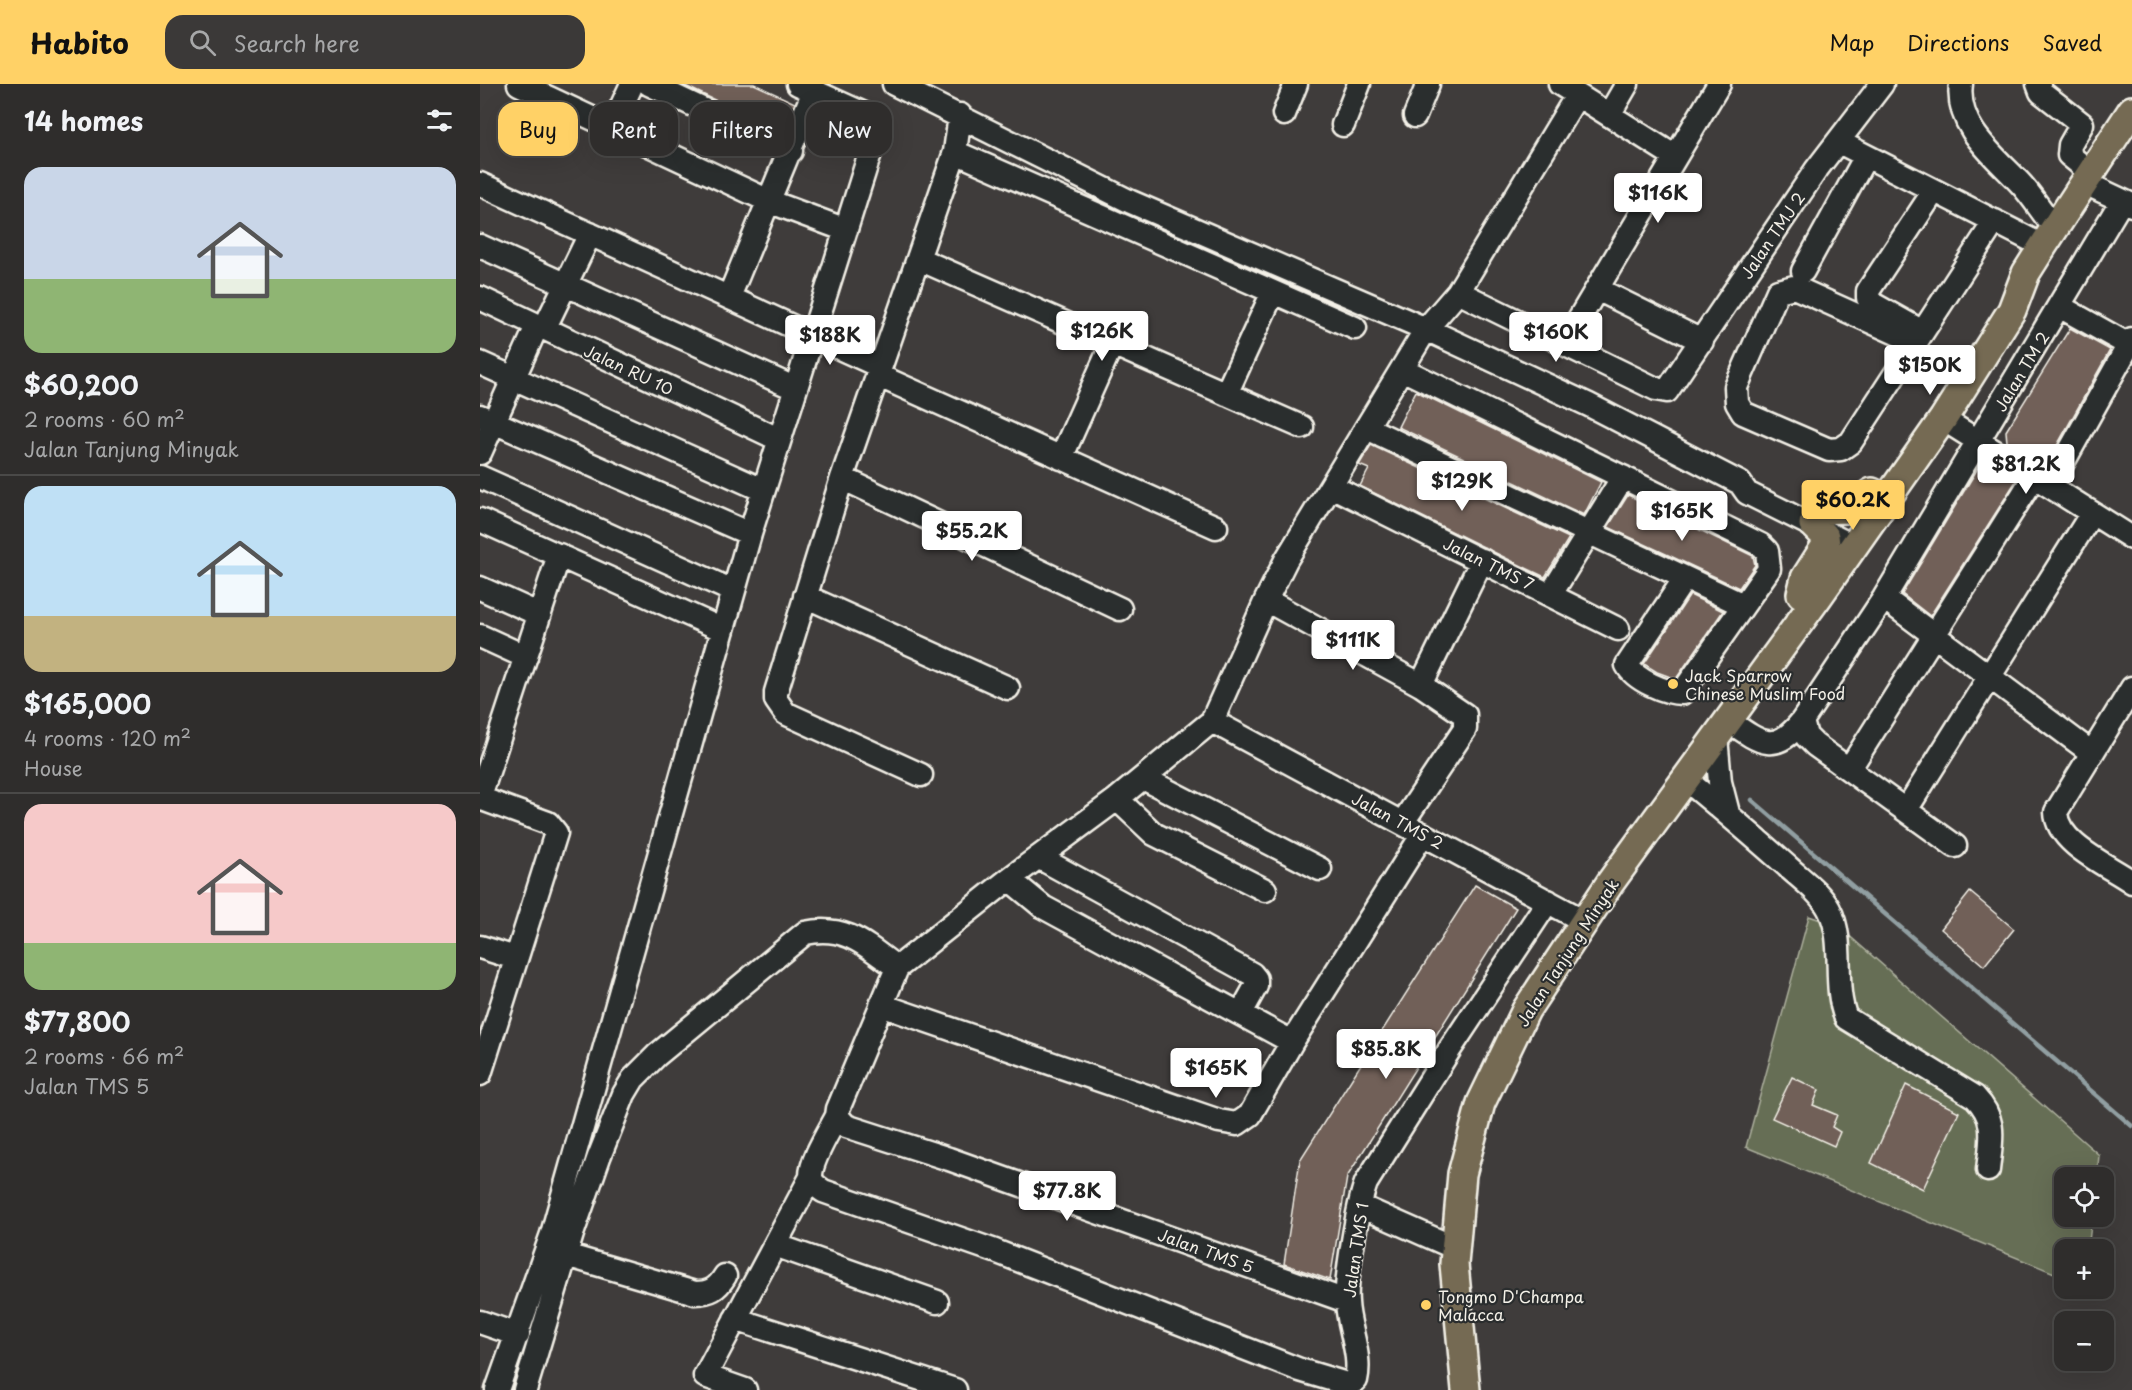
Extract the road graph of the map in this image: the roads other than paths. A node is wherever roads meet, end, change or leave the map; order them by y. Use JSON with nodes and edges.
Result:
{"nodes":[{"id":1,"x":519,"y":84,"type":"edge"},
{"id":2,"x":632,"y":84,"type":"edge"},
{"id":3,"x":649,"y":84,"type":"edge"},
{"id":4,"x":894,"y":84,"type":"edge"},
{"id":5,"x":1296,"y":84,"type":"edge"},
{"id":6,"x":1359,"y":84,"type":"edge"},
{"id":7,"x":1428,"y":84,"type":"edge"},
{"id":8,"x":1627,"y":84,"type":"edge"},
{"id":9,"x":1719,"y":84,"type":"edge"},
{"id":10,"x":1882,"y":84,"type":"edge"},
{"id":11,"x":1961,"y":84,"type":"edge"},
{"id":12,"x":2038,"y":84,"type":"edge"},
{"id":13,"x":806,"y":88,"type":"edge"},
{"id":14,"x":1568,"y":90,"type":"edge"},
{"id":15,"x":624,"y":102,"type":"edge"},
{"id":16,"x":690,"y":103,"type":"edge"},
{"id":17,"x":2132,"y":110,"type":"edge"},
{"id":18,"x":1284,"y":114,"type":"dead end"},
{"id":19,"x":960,"y":115,"type":"junction"},
{"id":20,"x":1609,"y":115,"type":"junction"},
{"id":21,"x":1416,"y":116,"type":"dead end"},
{"id":22,"x":590,"y":117,"type":"edge"},
{"id":23,"x":1343,"y":124,"type":"dead end"},
{"id":24,"x":2082,"y":124,"type":"junction"},
{"id":25,"x":794,"y":138,"type":"edge"},
{"id":26,"x":1839,"y":142,"type":"junction"},
{"id":27,"x":2111,"y":142,"type":"junction"},
{"id":28,"x":955,"y":152,"type":"junction"},
{"id":29,"x":673,"y":156,"type":"edge"},
{"id":30,"x":789,"y":156,"type":"edge"},
{"id":31,"x":1674,"y":156,"type":"junction"},
{"id":32,"x":1866,"y":156,"type":"junction"},
{"id":33,"x":2088,"y":178,"type":"junction"},
{"id":34,"x":480,"y":184,"type":"edge"},
{"id":35,"x":1934,"y":190,"type":"junction"},
{"id":36,"x":771,"y":202,"type":"junction"},
{"id":37,"x":2127,"y":204,"type":"edge"},
{"id":38,"x":1995,"y":221,"type":"junction"},
{"id":39,"x":846,"y":230,"type":"junction"},
{"id":40,"x":590,"y":234,"type":"junction"},
{"id":41,"x":2049,"y":237,"type":"junction"},
{"id":42,"x":480,"y":246,"type":"edge"},
{"id":43,"x":919,"y":259,"type":"junction"},
{"id":44,"x":1803,"y":271,"type":"dead end"},
{"id":45,"x":2026,"y":273,"type":"junction"},
{"id":46,"x":565,"y":285,"type":"junction"},
{"id":47,"x":1597,"y":289,"type":"junction"},
{"id":48,"x":1273,"y":292,"type":"junction"},
{"id":49,"x":1458,"y":292,"type":"junction"},
{"id":50,"x":729,"y":297,"type":"junction"},
{"id":51,"x":480,"y":298,"type":"edge"},
{"id":52,"x":2059,"y":306,"type":"junction"},
{"id":53,"x":541,"y":327,"type":"junction"},
{"id":54,"x":1355,"y":328,"type":"dead end"},
{"id":55,"x":1426,"y":329,"type":"junction"},
{"id":56,"x":816,"y":337,"type":"junction"},
{"id":57,"x":1919,"y":337,"type":"junction"},
{"id":58,"x":1702,"y":341,"type":"junction"},
{"id":59,"x":1112,"y":344,"type":"junction"},
{"id":60,"x":1564,"y":344,"type":"junction"},
{"id":61,"x":2128,"y":353,"type":"edge"},
{"id":62,"x":480,"y":363,"type":"edge"},
{"id":63,"x":1402,"y":369,"type":"junction"},
{"id":64,"x":878,"y":370,"type":"junction"},
{"id":65,"x":514,"y":378,"type":"junction"},
{"id":66,"x":794,"y":388,"type":"junction"},
{"id":67,"x":1226,"y":394,"type":"junction"},
{"id":68,"x":487,"y":419,"type":"edge"},
{"id":69,"x":1943,"y":419,"type":"junction"},
{"id":70,"x":1302,"y":427,"type":"dead end"},
{"id":71,"x":1367,"y":428,"type":"junction"},
{"id":72,"x":778,"y":439,"type":"junction"},
{"id":73,"x":1979,"y":442,"type":"junction"},
{"id":74,"x":480,"y":453,"type":"edge"},
{"id":75,"x":1061,"y":458,"type":"junction"},
{"id":76,"x":480,"y":477,"type":"edge"},
{"id":77,"x":1623,"y":477,"type":"junction"},
{"id":78,"x":842,"y":478,"type":"junction"},
{"id":79,"x":2042,"y":482,"type":"junction"},
{"id":80,"x":1331,"y":486,"type":"junction"},
{"id":81,"x":763,"y":490,"type":"junction"},
{"id":82,"x":1872,"y":492,"type":"junction"},
{"id":83,"x":2092,"y":513,"type":"junction"},
{"id":84,"x":1815,"y":517,"type":"junction"},
{"id":85,"x":480,"y":520,"type":"edge"},
{"id":86,"x":1216,"y":527,"type":"dead end"},
{"id":87,"x":2129,"y":530,"type":"edge"},
{"id":88,"x":1588,"y":533,"type":"junction"},
{"id":89,"x":750,"y":534,"type":"junction"},
{"id":90,"x":1851,"y":536,"type":"junction"},
{"id":91,"x":559,"y":555,"type":"junction"},
{"id":92,"x":1482,"y":560,"type":"junction"},
{"id":93,"x":1685,"y":578,"type":"junction"},
{"id":94,"x":480,"y":588,"type":"edge"},
{"id":95,"x":733,"y":591,"type":"junction"},
{"id":96,"x":1551,"y":594,"type":"junction"},
{"id":97,"x":1801,"y":594,"type":"junction"},
{"id":98,"x":805,"y":597,"type":"junction"},
{"id":99,"x":1884,"y":598,"type":"junction"},
{"id":100,"x":1266,"y":600,"type":"junction"},
{"id":101,"x":1743,"y":605,"type":"junction"},
{"id":102,"x":1120,"y":609,"type":"dead end"},
{"id":103,"x":538,"y":614,"type":"junction"},
{"id":104,"x":1618,"y":629,"type":"dead end"},
{"id":105,"x":723,"y":630,"type":"junction"},
{"id":106,"x":1934,"y":634,"type":"junction"},
{"id":107,"x":480,"y":636,"type":"edge"},
{"id":108,"x":526,"y":657,"type":"junction"},
{"id":109,"x":1771,"y":659,"type":"junction"},
{"id":110,"x":1991,"y":675,"type":"junction"},
{"id":111,"x":1421,"y":685,"type":"junction"},
{"id":112,"x":1008,"y":688,"type":"dead end"},
{"id":113,"x":2130,"y":694,"type":"edge"},
{"id":114,"x":1212,"y":721,"type":"junction"},
{"id":115,"x":1802,"y":721,"type":"junction"},
{"id":116,"x":1722,"y":729,"type":"junction"},
{"id":117,"x":2092,"y":753,"type":"junction"},
{"id":118,"x":1850,"y":768,"type":"junction"},
{"id":119,"x":484,"y":769,"type":"edge"},
{"id":120,"x":921,"y":775,"type":"dead end"},
{"id":121,"x":1143,"y":778,"type":"junction"},
{"id":122,"x":1685,"y":779,"type":"junction"},
{"id":123,"x":1117,"y":799,"type":"junction"},
{"id":124,"x":1906,"y":810,"type":"junction"},
{"id":125,"x":1728,"y":813,"type":"junction"},
{"id":126,"x":1403,"y":822,"type":"junction"},
{"id":127,"x":1423,"y":834,"type":"junction"},
{"id":128,"x":1955,"y":846,"type":"dead end"},
{"id":129,"x":1040,"y":858,"type":"junction"},
{"id":130,"x":1320,"y":869,"type":"dead end"},
{"id":131,"x":1009,"y":879,"type":"junction"},
{"id":132,"x":2132,"y":882,"type":"edge"},
{"id":133,"x":1265,"y":890,"type":"dead end"},
{"id":134,"x":1548,"y":901,"type":"junction"},
{"id":135,"x":1584,"y":921,"type":"junction"},
{"id":136,"x":480,"y":947,"type":"edge"},
{"id":137,"x":515,"y":958,"type":"junction"},
{"id":138,"x":897,"y":968,"type":"junction"},
{"id":139,"x":882,"y":1005,"type":"junction"},
{"id":140,"x":1241,"y":1013,"type":"junction"},
{"id":141,"x":1292,"y":1042,"type":"junction"},
{"id":142,"x":480,"y":1074,"type":"edge"},
{"id":143,"x":838,"y":1112,"type":"junction"},
{"id":144,"x":1988,"y":1170,"type":"dead end"},
{"id":145,"x":811,"y":1176,"type":"junction"},
{"id":146,"x":564,"y":1190,"type":"junction"},
{"id":147,"x":586,"y":1195,"type":"junction"},
{"id":148,"x":1360,"y":1206,"type":"junction"},
{"id":149,"x":775,"y":1245,"type":"junction"},
{"id":150,"x":1455,"y":1248,"type":"junction"},
{"id":151,"x":566,"y":1255,"type":"junction"},
{"id":152,"x":725,"y":1276,"type":"dead end"},
{"id":153,"x":1346,"y":1301,"type":"junction"},
{"id":154,"x":937,"y":1302,"type":"dead end"},
{"id":155,"x":735,"y":1319,"type":"junction"},
{"id":156,"x":480,"y":1322,"type":"edge"},
{"id":157,"x":518,"y":1335,"type":"junction"},
{"id":158,"x":497,"y":1390,"type":"edge"},
{"id":159,"x":525,"y":1390,"type":"edge"},
{"id":160,"x":745,"y":1390,"type":"edge"},
{"id":161,"x":954,"y":1390,"type":"edge"},
{"id":162,"x":1466,"y":1390,"type":"edge"}],
"edges":[{"from":1,"to":22,"type":"street"},
{"from":2,"to":15,"type":"street"},
{"from":3,"to":16,"type":"street"},
{"from":4,"to":19,"type":"street"},
{"from":5,"to":18,"type":"street"},
{"from":6,"to":23,"type":"street"},
{"from":7,"to":21,"type":"street"},
{"from":8,"to":20,"type":"street"},
{"from":9,"to":31,"type":"street"},
{"from":10,"to":26,"type":"street","name":"Jalan TMJ 2"},
{"from":11,"to":41,"type":"street"},
{"from":12,"to":24,"type":"street"},
{"from":13,"to":25,"type":"street"},
{"from":13,"to":39,"type":"street"},
{"from":14,"to":20,"type":"street"},
{"from":14,"to":49,"type":"street"},
{"from":17,"to":27,"type":"main road","name":"Jalan Tanjung Minyak"},
{"from":19,"to":28,"type":"street"},
{"from":19,"to":55,"type":"street"},
{"from":20,"to":31,"type":"street"},
{"from":24,"to":27,"type":"street"},
{"from":24,"to":33,"type":"street"},
{"from":26,"to":32,"type":"street"},
{"from":26,"to":58,"type":"street","name":"Jalan TMJ 2"},
{"from":27,"to":33,"type":"main road","name":"Jalan Tanjung Minyak"},
{"from":28,"to":43,"type":"street"},
{"from":28,"to":48,"type":"street"},
{"from":29,"to":36,"type":"street"},
{"from":30,"to":36,"type":"street"},
{"from":31,"to":47,"type":"street"},
{"from":32,"to":35,"type":"street"},
{"from":32,"to":44,"type":"street"},
{"from":33,"to":37,"type":"street"},
{"from":33,"to":41,"type":"main road","name":"Jalan Tanjung Minyak"},
{"from":34,"to":40,"type":"street"},
{"from":35,"to":38,"type":"street"},
{"from":35,"to":57,"type":"street"},
{"from":36,"to":39,"type":"street"},
{"from":36,"to":50,"type":"street"},
{"from":37,"to":52,"type":"street","name":"Jalan TM 2"},
{"from":38,"to":41,"type":"street"},
{"from":38,"to":57,"type":"street"},
{"from":39,"to":56,"type":"street"},
{"from":40,"to":46,"type":"street"},
{"from":40,"to":50,"type":"street"},
{"from":41,"to":45,"type":"main road","name":"Jalan Tanjung Minyak"},
{"from":42,"to":46,"type":"street"},
{"from":43,"to":59,"type":"street"},
{"from":43,"to":64,"type":"street"},
{"from":45,"to":69,"type":"main road","name":"Jalan Tanjung Minyak"},
{"from":45,"to":82,"type":"main road","name":"Jalan Tanjung Minyak"},
{"from":46,"to":53,"type":"street"},
{"from":46,"to":66,"type":"street"},
{"from":47,"to":58,"type":"street"},
{"from":47,"to":60,"type":"street"},
{"from":48,"to":54,"type":"street"},
{"from":48,"to":67,"type":"street"},
{"from":49,"to":55,"type":"street"},
{"from":49,"to":60,"type":"street"},
{"from":50,"to":56,"type":"street"},
{"from":51,"to":53,"type":"street","name":"Jalan RU 10"},
{"from":52,"to":61,"type":"street"},
{"from":52,"to":73,"type":"street","name":"Jalan TM 2"},
{"from":53,"to":65,"type":"street"},
{"from":53,"to":72,"type":"street","name":"Jalan RU 10"},
{"from":55,"to":63,"type":"street"},
{"from":55,"to":84,"type":"street"},
{"from":56,"to":64,"type":"street"},
{"from":56,"to":66,"type":"street"},
{"from":57,"to":57,"type":"street"},
{"from":58,"to":60,"type":"street","name":"Jalan TMJ 2"},
{"from":59,"to":67,"type":"street"},
{"from":59,"to":75,"type":"street"},
{"from":61,"to":79,"type":"street"},
{"from":62,"to":65,"type":"street"},
{"from":63,"to":71,"type":"street"},
{"from":63,"to":77,"type":"street"},
{"from":64,"to":75,"type":"street"},
{"from":64,"to":78,"type":"street"},
{"from":65,"to":68,"type":"street"},
{"from":65,"to":81,"type":"street"},
{"from":66,"to":72,"type":"street"},
{"from":67,"to":70,"type":"street"},
{"from":68,"to":74,"type":"street"},
{"from":68,"to":89,"type":"street"},
{"from":69,"to":73,"type":"street"},
{"from":69,"to":90,"type":"main road","name":"Jalan Tanjung Minyak"},
{"from":71,"to":80,"type":"street"},
{"from":71,"to":88,"type":"street"},
{"from":72,"to":81,"type":"street"},
{"from":73,"to":79,"type":"street"},
{"from":73,"to":99,"type":"street","name":"Jalan TM 2"},
{"from":75,"to":86,"type":"street"},
{"from":76,"to":95,"type":"street"},
{"from":77,"to":88,"type":"street"},
{"from":77,"to":101,"type":"street"},
{"from":78,"to":98,"type":"street"},
{"from":78,"to":102,"type":"street"},
{"from":79,"to":83,"type":"street"},
{"from":79,"to":106,"type":"street"},
{"from":80,"to":92,"type":"street","name":"Jalan TMS 7"},
{"from":80,"to":100,"type":"street"},
{"from":81,"to":89,"type":"street"},
{"from":82,"to":84,"type":"main road"},
{"from":82,"to":90,"type":"main road","name":"Jalan Tanjung Minyak"},
{"from":83,"to":87,"type":"street"},
{"from":83,"to":110,"type":"street"},
{"from":84,"to":90,"type":"street"},
{"from":84,"to":97,"type":"main road"},
{"from":85,"to":91,"type":"street"},
{"from":88,"to":93,"type":"street"},
{"from":88,"to":96,"type":"street"},
{"from":89,"to":95,"type":"street"},
{"from":90,"to":97,"type":"main road","name":"Jalan Tanjung Minyak"},
{"from":90,"to":109,"type":"main road","name":"Jalan Tanjung Minyak"},
{"from":91,"to":103,"type":"street"},
{"from":91,"to":105,"type":"street"},
{"from":92,"to":96,"type":"street","name":"Jalan TMS 7"},
{"from":92,"to":111,"type":"street"},
{"from":93,"to":101,"type":"street"},
{"from":93,"to":101,"type":"street"},
{"from":94,"to":103,"type":"street"},
{"from":95,"to":105,"type":"street"},
{"from":96,"to":104,"type":"street","name":"Jalan TMS 7"},
{"from":97,"to":109,"type":"main road","name":"Jalan Tanjung Minyak"},
{"from":98,"to":112,"type":"street"},
{"from":98,"to":120,"type":"street"},
{"from":99,"to":106,"type":"street"},
{"from":99,"to":115,"type":"street","name":"Jalan TM 2"},
{"from":100,"to":111,"type":"street"},
{"from":100,"to":114,"type":"street"},
{"from":103,"to":108,"type":"street"},
{"from":105,"to":146,"type":"street"},
{"from":106,"to":110,"type":"street"},
{"from":106,"to":118,"type":"street"},
{"from":107,"to":108,"type":"street"},
{"from":108,"to":119,"type":"street"},
{"from":109,"to":116,"type":"main road","name":"Jalan Tanjung Minyak"},
{"from":110,"to":117,"type":"street"},
{"from":110,"to":124,"type":"street"},
{"from":111,"to":126,"type":"street"},
{"from":113,"to":117,"type":"street"},
{"from":114,"to":121,"type":"street"},
{"from":114,"to":126,"type":"street","name":"Jalan TMS 2"},
{"from":115,"to":116,"type":"street","name":"Jalan TM 2"},
{"from":115,"to":118,"type":"street"},
{"from":116,"to":122,"type":"main road","name":"Jalan Tanjung Minyak"},
{"from":116,"to":125,"type":"street"},
{"from":117,"to":132,"type":"street"},
{"from":118,"to":124,"type":"street"},
{"from":119,"to":137,"type":"street"},
{"from":121,"to":123,"type":"street"},
{"from":121,"to":130,"type":"street"},
{"from":122,"to":125,"type":"street"},
{"from":122,"to":135,"type":"main road","name":"Jalan Tanjung Minyak"},
{"from":123,"to":129,"type":"street"},
{"from":123,"to":133,"type":"street"},
{"from":124,"to":128,"type":"street"},
{"from":125,"to":144,"type":"street"},
{"from":126,"to":127,"type":"street","name":"Jalan TMS 2"},
{"from":127,"to":134,"type":"street","name":"Jalan TMS 2"},
{"from":127,"to":141,"type":"street"},
{"from":129,"to":131,"type":"street"},
{"from":129,"to":140,"type":"street"},
{"from":131,"to":138,"type":"street"},
{"from":131,"to":140,"type":"street"},
{"from":134,"to":135,"type":"street","name":"Jalan TMS 2"},
{"from":134,"to":148,"type":"street","name":"Jalan TMS 1"},
{"from":135,"to":150,"type":"main road","name":"Jalan Tanjung Minyak"},
{"from":136,"to":137,"type":"street"},
{"from":137,"to":142,"type":"street"},
{"from":138,"to":139,"type":"street"},
{"from":138,"to":147,"type":"street"},
{"from":139,"to":141,"type":"street"},
{"from":139,"to":143,"type":"street"},
{"from":140,"to":141,"type":"street"},
{"from":143,"to":145,"type":"street"},
{"from":143,"to":153,"type":"street","name":"Jalan TMS 5"},
{"from":145,"to":149,"type":"street"},
{"from":145,"to":153,"type":"street","name":"Jalan TMS 1"},
{"from":146,"to":147,"type":"street"},
{"from":146,"to":157,"type":"street"},
{"from":147,"to":151,"type":"street"},
{"from":148,"to":150,"type":"street"},
{"from":148,"to":153,"type":"street","name":"Jalan TMS 1"},
{"from":149,"to":154,"type":"street"},
{"from":149,"to":155,"type":"street"},
{"from":150,"to":162,"type":"main road","name":"Jalan Tanjung Minyak"},
{"from":151,"to":152,"type":"street"},
{"from":151,"to":159,"type":"street"},
{"from":155,"to":160,"type":"street"},
{"from":155,"to":161,"type":"street"},
{"from":156,"to":157,"type":"street"},
{"from":157,"to":158,"type":"street"}]}
